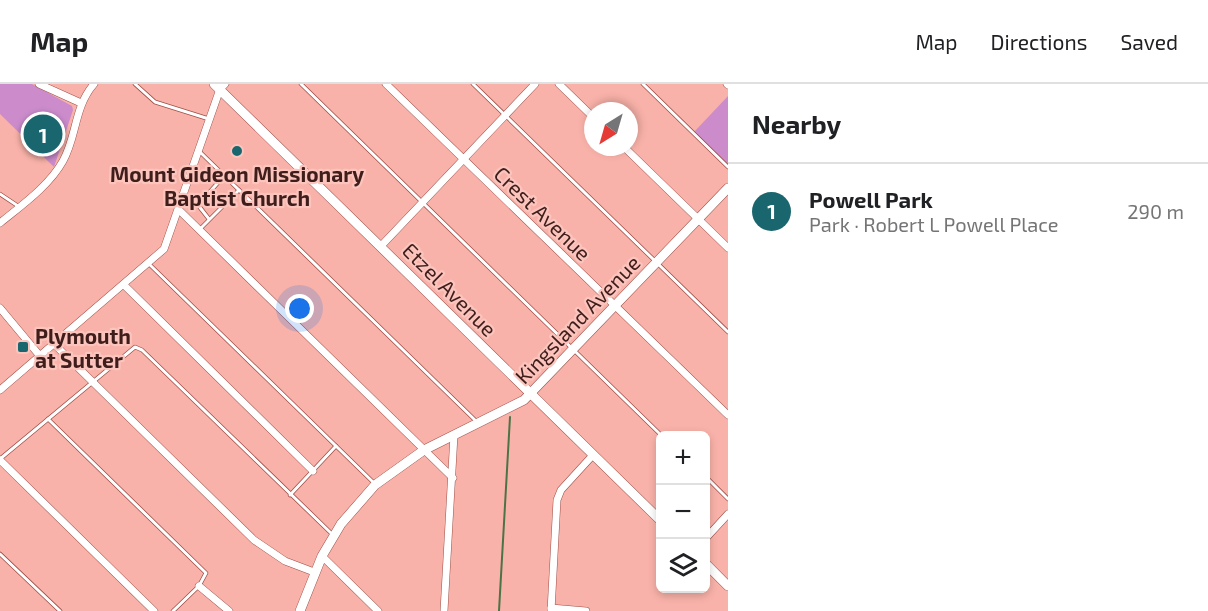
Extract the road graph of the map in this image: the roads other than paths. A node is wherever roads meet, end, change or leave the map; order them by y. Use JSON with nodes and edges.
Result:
{"nodes":[{"id":1,"x":39,"y":84,"type":"edge"},
{"id":2,"x":94,"y":84,"type":"edge"},
{"id":3,"x":135,"y":84,"type":"edge"},
{"id":4,"x":301,"y":84,"type":"edge"},
{"id":5,"x":386,"y":84,"type":"edge"},
{"id":6,"x":473,"y":84,"type":"edge"},
{"id":7,"x":535,"y":84,"type":"edge"},
{"id":8,"x":559,"y":84,"type":"edge"},
{"id":9,"x":643,"y":84,"type":"edge"},
{"id":10,"x":220,"y":86,"type":"edge"},
{"id":11,"x":81,"y":103,"type":"junction"},
{"id":12,"x":584,"y":108,"type":"edge"},
{"id":13,"x":505,"y":115,"type":"junction"},
{"id":14,"x":210,"y":119,"type":"junction"},
{"id":15,"x":200,"y":152,"type":"junction"},
{"id":16,"x":633,"y":156,"type":"edge"},
{"id":17,"x":464,"y":160,"type":"junction"},
{"id":18,"x":728,"y":167,"type":"edge"},
{"id":19,"x":225,"y":176,"type":"junction"},
{"id":20,"x":728,"y":188,"type":"edge"},
{"id":21,"x":239,"y":190,"type":"junction"},
{"id":22,"x":0,"y":194,"type":"edge"},
{"id":23,"x":423,"y":204,"type":"junction"},
{"id":24,"x":19,"y":207,"type":"junction"},
{"id":25,"x":178,"y":210,"type":"junction"},
{"id":26,"x":209,"y":219,"type":"junction"},
{"id":27,"x":698,"y":219,"type":"junction"},
{"id":28,"x":0,"y":223,"type":"edge"},
{"id":29,"x":199,"y":230,"type":"junction"},
{"id":30,"x":381,"y":246,"type":"junction"},
{"id":31,"x":728,"y":248,"type":"edge"},
{"id":32,"x":656,"y":262,"type":"junction"},
{"id":33,"x":149,"y":264,"type":"junction"},
{"id":34,"x":124,"y":285,"type":"junction"},
{"id":35,"x":615,"y":306,"type":"junction"},
{"id":36,"x":0,"y":308,"type":"edge"},
{"id":37,"x":728,"y":332,"type":"edge"},
{"id":38,"x":54,"y":344,"type":"junction"},
{"id":39,"x":573,"y":350,"type":"junction"},
{"id":40,"x":40,"y":356,"type":"junction"},
{"id":41,"x":92,"y":381,"type":"junction"},
{"id":42,"x":0,"y":390,"type":"edge"},
{"id":43,"x":531,"y":394,"type":"junction"},
{"id":44,"x":728,"y":415,"type":"edge"},
{"id":45,"x":48,"y":419,"type":"junction"},
{"id":46,"x":479,"y":423,"type":"junction"},
{"id":47,"x":658,"y":431,"type":"edge"},
{"id":48,"x":454,"y":435,"type":"junction"},
{"id":49,"x":336,"y":446,"type":"junction"},
{"id":50,"x":424,"y":450,"type":"junction"},
{"id":51,"x":593,"y":455,"type":"junction"},
{"id":52,"x":0,"y":460,"type":"edge"},
{"id":53,"x":313,"y":471,"type":"junction"},
{"id":54,"x":453,"y":478,"type":"junction"},
{"id":55,"x":710,"y":482,"type":"edge"},
{"id":56,"x":376,"y":485,"type":"junction"},
{"id":57,"x":290,"y":495,"type":"junction"},
{"id":58,"x":728,"y":498,"type":"edge"},
{"id":59,"x":656,"y":514,"type":"edge"},
{"id":60,"x":728,"y":514,"type":"edge"},
{"id":61,"x":710,"y":533,"type":"edge"},
{"id":62,"x":334,"y":537,"type":"junction"},
{"id":63,"x":0,"y":554,"type":"edge"},
{"id":64,"x":322,"y":556,"type":"junction"},
{"id":65,"x":710,"y":569,"type":"edge"},
{"id":66,"x":314,"y":572,"type":"junction"},
{"id":67,"x":199,"y":586,"type":"junction"},
{"id":68,"x":728,"y":586,"type":"edge"},
{"id":69,"x":551,"y":610,"type":"edge"},
{"id":70,"x":60,"y":611,"type":"edge"},
{"id":71,"x":154,"y":611,"type":"edge"},
{"id":72,"x":173,"y":611,"type":"edge"},
{"id":73,"x":229,"y":611,"type":"edge"},
{"id":74,"x":300,"y":611,"type":"edge"},
{"id":75,"x":378,"y":611,"type":"edge"},
{"id":76,"x":444,"y":611,"type":"edge"},
{"id":77,"x":586,"y":611,"type":"edge"}],
"edges":[{"from":1,"to":11,"type":"street"},
{"from":2,"to":11,"type":"street"},
{"from":3,"to":14,"type":"lane"},
{"from":4,"to":23,"type":"lane"},
{"from":5,"to":17,"type":"street","name":"Crest Avenue"},
{"from":6,"to":13,"type":"lane"},
{"from":7,"to":13,"type":"street"},
{"from":8,"to":12,"type":"street"},
{"from":9,"to":18,"type":"lane"},
{"from":10,"to":14,"type":"street"},
{"from":10,"to":30,"type":"street","name":"Etzel Avenue"},
{"from":11,"to":24,"type":"street"},
{"from":13,"to":17,"type":"street"},
{"from":13,"to":32,"type":"lane"},
{"from":14,"to":15,"type":"street"},
{"from":15,"to":19,"type":"lane"},
{"from":15,"to":25,"type":"street"},
{"from":16,"to":27,"type":"street"},
{"from":17,"to":23,"type":"street"},
{"from":17,"to":35,"type":"street","name":"Crest Avenue"},
{"from":19,"to":21,"type":"lane"},
{"from":19,"to":26,"type":"lane"},
{"from":20,"to":27,"type":"street","name":"Kingsland Avenue"},
{"from":21,"to":26,"type":"lane"},
{"from":21,"to":46,"type":"lane"},
{"from":22,"to":24,"type":"lane"},
{"from":23,"to":30,"type":"street"},
{"from":23,"to":39,"type":"lane"},
{"from":24,"to":28,"type":"street"},
{"from":25,"to":29,"type":"street"},
{"from":25,"to":33,"type":"street"},
{"from":26,"to":29,"type":"lane"},
{"from":27,"to":31,"type":"street"},
{"from":27,"to":32,"type":"street","name":"Kingsland Avenue"},
{"from":29,"to":50,"type":"street"},
{"from":30,"to":43,"type":"street","name":"Etzel Avenue"},
{"from":32,"to":35,"type":"street","name":"Kingsland Avenue"},
{"from":32,"to":37,"type":"lane"},
{"from":33,"to":34,"type":"street"},
{"from":33,"to":49,"type":"lane"},
{"from":34,"to":38,"type":"street"},
{"from":34,"to":53,"type":"street"},
{"from":35,"to":39,"type":"street","name":"Kingsland Avenue"},
{"from":35,"to":44,"type":"street","name":"Crest Avenue"},
{"from":36,"to":40,"type":"street"},
{"from":38,"to":40,"type":"street"},
{"from":38,"to":41,"type":"street"},
{"from":39,"to":43,"type":"street","name":"Kingsland Avenue"},
{"from":39,"to":47,"type":"lane"},
{"from":40,"to":42,"type":"street"},
{"from":41,"to":45,"type":"lane"},
{"from":41,"to":57,"type":"lane"},
{"from":41,"to":66,"type":"street"},
{"from":43,"to":46,"type":"street","name":"Kingsland Avenue"},
{"from":43,"to":51,"type":"street","name":"Etzel Avenue"},
{"from":45,"to":52,"type":"lane"},
{"from":45,"to":67,"type":"lane"},
{"from":46,"to":48,"type":"street","name":"Kingsland Avenue"},
{"from":48,"to":50,"type":"street","name":"Kingsland Avenue"},
{"from":48,"to":54,"type":"street"},
{"from":49,"to":53,"type":"lane"},
{"from":49,"to":56,"type":"lane"},
{"from":50,"to":54,"type":"street"},
{"from":50,"to":56,"type":"street","name":"Kingsland Avenue"},
{"from":51,"to":59,"type":"street","name":"Etzel Avenue"},
{"from":51,"to":69,"type":"street"},
{"from":52,"to":71,"type":"street"},
{"from":53,"to":57,"type":"lane"},
{"from":54,"to":76,"type":"street"},
{"from":55,"to":58,"type":"lane"},
{"from":56,"to":62,"type":"street","name":"Kingsland Avenue"},
{"from":57,"to":62,"type":"lane"},
{"from":60,"to":61,"type":"street"},
{"from":62,"to":64,"type":"street","name":"Kingsland Avenue"},
{"from":63,"to":70,"type":"lane"},
{"from":64,"to":66,"type":"street","name":"Kingsland Avenue"},
{"from":64,"to":75,"type":"street"},
{"from":65,"to":68,"type":"street"},
{"from":66,"to":74,"type":"street","name":"Kingsland Avenue"},
{"from":67,"to":72,"type":"lane"},
{"from":67,"to":73,"type":"street"},
{"from":69,"to":77,"type":"street"}]}
